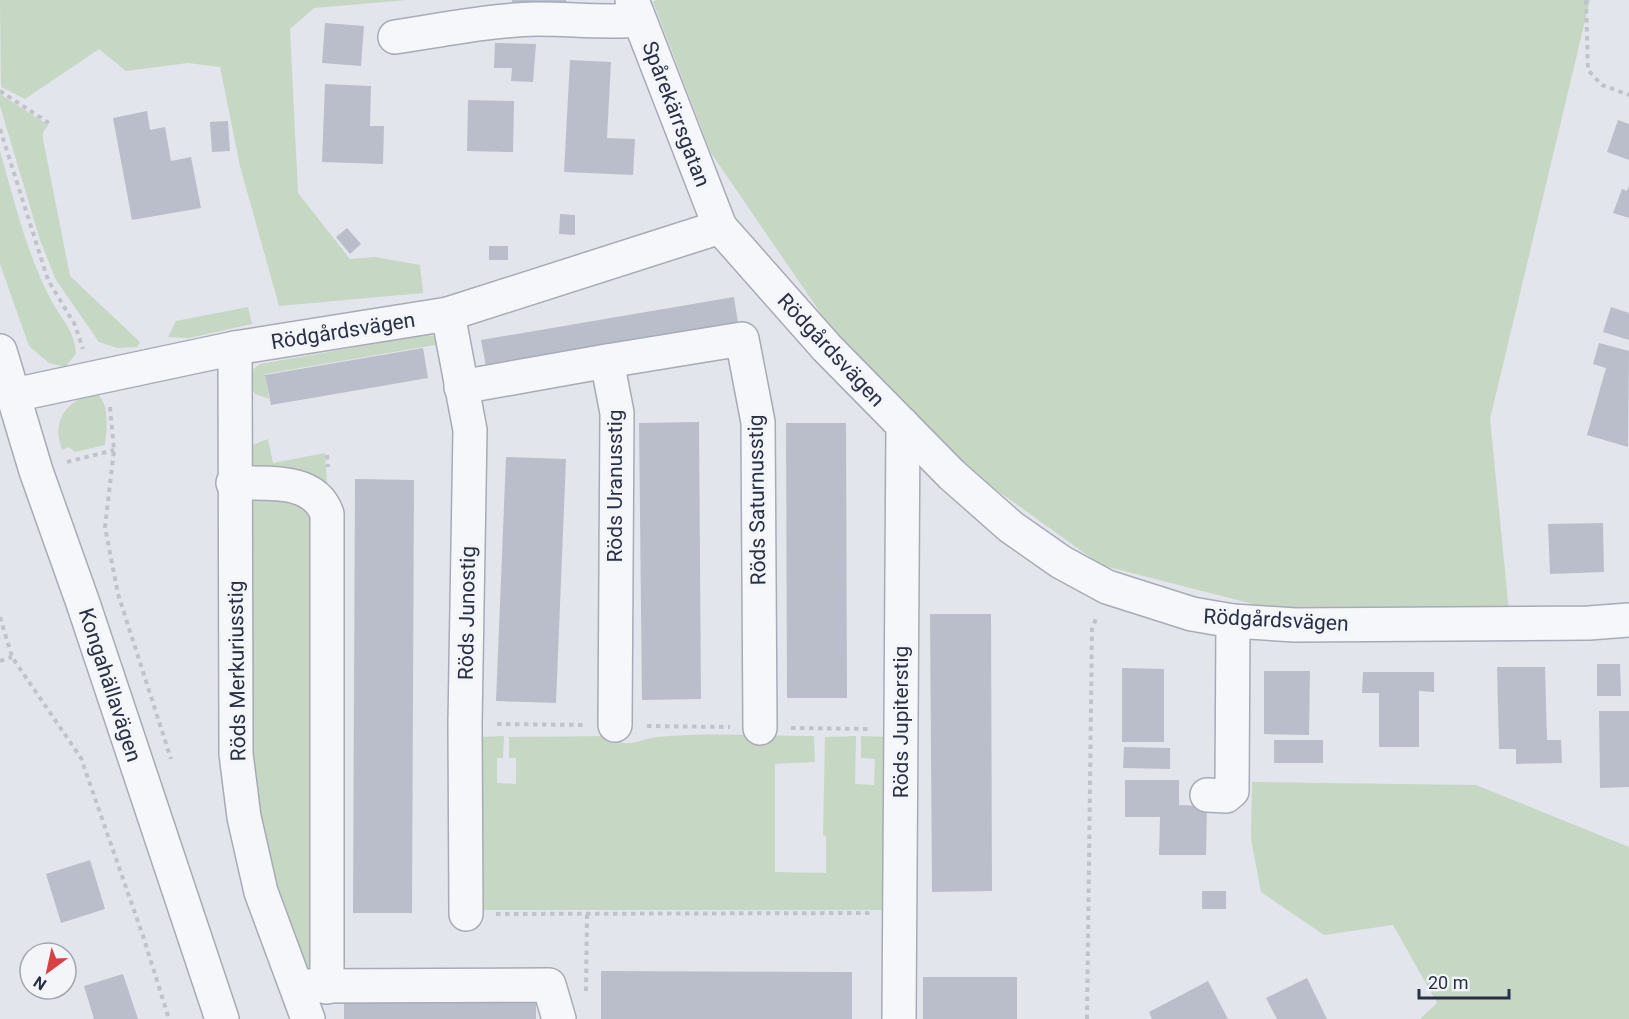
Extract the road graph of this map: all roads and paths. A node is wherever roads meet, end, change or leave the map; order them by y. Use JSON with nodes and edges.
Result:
{"nodes":[{"id":1,"x":1586,"y":0,"type":"edge"},
{"id":2,"x":636,"y":10,"type":"edge"},
{"id":3,"x":395,"y":38,"type":"dead end"},
{"id":4,"x":0,"y":91,"type":"edge"},
{"id":5,"x":1629,"y":95,"type":"edge"},
{"id":6,"x":52,"y":125,"type":"dead end"},
{"id":7,"x":0,"y":129,"type":"edge"},
{"id":8,"x":720,"y":227,"type":"junction"},
{"id":9,"x":448,"y":314,"type":"junction"},
{"id":10,"x":235,"y":348,"type":"junction"},
{"id":11,"x":0,"y":351,"type":"edge"},
{"id":12,"x":607,"y":361,"type":"junction"},
{"id":13,"x":97,"y":375,"type":"junction"},
{"id":14,"x":461,"y":387,"type":"junction"},
{"id":15,"x":14,"y":395,"type":"junction"},
{"id":16,"x":903,"y":425,"type":"junction"},
{"id":17,"x":233,"y":483,"type":"junction"},
{"id":18,"x":1107,"y":587,"type":"junction"},
{"id":19,"x":0,"y":617,"type":"edge"},
{"id":20,"x":1629,"y":620,"type":"edge"},
{"id":21,"x":1233,"y":621,"type":"junction"},
{"id":22,"x":12,"y":657,"type":"junction"},
{"id":23,"x":0,"y":661,"type":"edge"},
{"id":24,"x":465,"y":723,"type":"junction"},
{"id":25,"x":615,"y":725,"type":"junction"},
{"id":26,"x":760,"y":728,"type":"junction"},
{"id":27,"x":901,"y":729,"type":"junction"},
{"id":28,"x":172,"y":761,"type":"dead end"},
{"id":29,"x":1207,"y":795,"type":"dead end"},
{"id":30,"x":900,"y":912,"type":"junction"},
{"id":31,"x":466,"y":914,"type":"joint"},
{"id":32,"x":587,"y":914,"type":"junction"},
{"id":33,"x":312,"y":987,"type":"junction"},
{"id":34,"x":586,"y":996,"type":"dead end"},
{"id":35,"x":169,"y":1019,"type":"edge"},
{"id":36,"x":222,"y":1019,"type":"edge"},
{"id":37,"x":308,"y":1019,"type":"edge"},
{"id":38,"x":558,"y":1019,"type":"edge"},
{"id":39,"x":899,"y":1019,"type":"edge"},
{"id":40,"x":1087,"y":1019,"type":"edge"}],
"edges":[{"from":1,"to":5,"type":"path"},
{"from":2,"to":3,"type":"street"},
{"from":2,"to":8,"type":"street","name":"Spårekärrsgatan"},
{"from":4,"to":6,"type":"path"},
{"from":7,"to":13,"type":"path"},
{"from":8,"to":9,"type":"street","name":"Rödgårdsvägen"},
{"from":8,"to":16,"type":"street","name":"Rödgårdsvägen"},
{"from":9,"to":10,"type":"street","name":"Rödgårdsvägen"},
{"from":9,"to":14,"type":"street","name":"Röds Junostig"},
{"from":10,"to":13,"type":"street","name":"Rödgårdsvägen"},
{"from":10,"to":17,"type":"street","name":"Röds Merkuriusstig"},
{"from":11,"to":15,"type":"street","name":"Kongahällavägen"},
{"from":12,"to":14,"type":"street"},
{"from":12,"to":25,"type":"street","name":"Röds Uranusstig"},
{"from":12,"to":26,"type":"street","name":"Röds Saturnusstig"},
{"from":13,"to":15,"type":"street","name":"Rödgårdsvägen"},
{"from":13,"to":28,"type":"path"},
{"from":14,"to":24,"type":"street","name":"Röds Junostig"},
{"from":15,"to":36,"type":"street","name":"Kongahällavägen"},
{"from":16,"to":18,"type":"street","name":"Rödgårdsvägen"},
{"from":16,"to":27,"type":"street","name":"Röds Jupiterstig"},
{"from":17,"to":33,"type":"street","name":"Röds Merkuriusstig"},
{"from":17,"to":33,"type":"street"},
{"from":18,"to":21,"type":"street","name":"Rödgårdsvägen"},
{"from":18,"to":40,"type":"path"},
{"from":19,"to":22,"type":"path"},
{"from":20,"to":21,"type":"street","name":"Rödgårdsvägen"},
{"from":21,"to":29,"type":"street"},
{"from":22,"to":23,"type":"path"},
{"from":22,"to":35,"type":"path"},
{"from":24,"to":25,"type":"path"},
{"from":24,"to":31,"type":"street","name":"Röds Junostig"},
{"from":25,"to":26,"type":"path"},
{"from":26,"to":27,"type":"path"},
{"from":27,"to":30,"type":"street","name":"Röds Jupiterstig"},
{"from":30,"to":32,"type":"path"},
{"from":30,"to":39,"type":"street","name":"Röds Jupiterstig"},
{"from":31,"to":32,"type":"path"},
{"from":32,"to":34,"type":"path"},
{"from":33,"to":37,"type":"street","name":"Röds Merkuriusstig"},
{"from":33,"to":38,"type":"street"}]}
